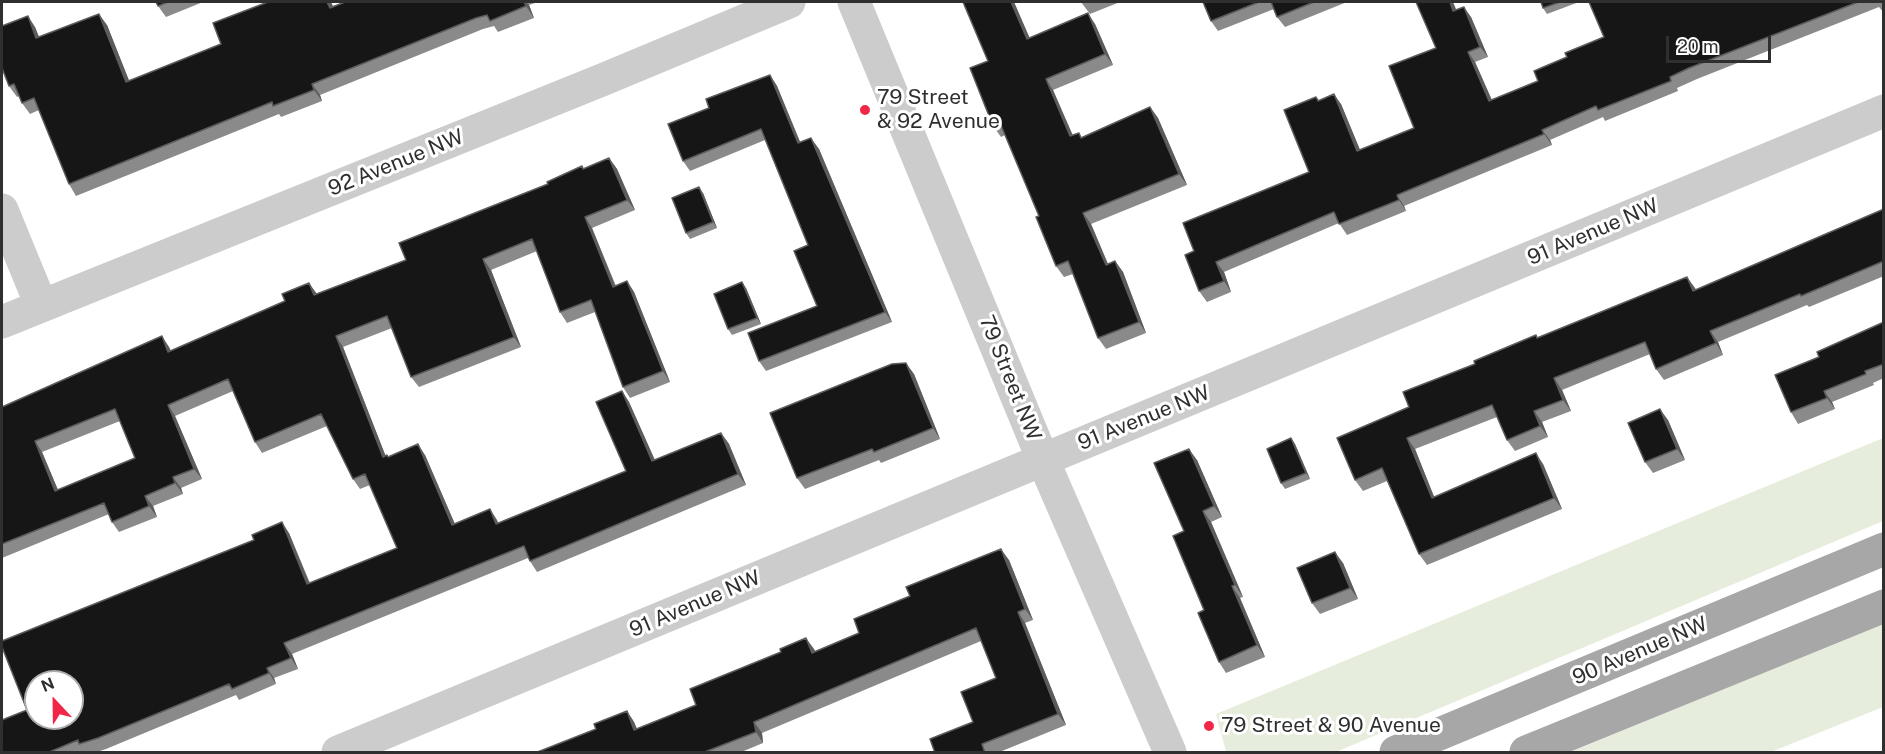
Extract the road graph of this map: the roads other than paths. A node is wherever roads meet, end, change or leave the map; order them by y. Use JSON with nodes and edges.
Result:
{"nodes":[{"id":1,"x":789,"y":2,"type":"edge"},
{"id":2,"x":854,"y":2,"type":"edge"},
{"id":3,"x":1884,"y":111,"type":"edge"},
{"id":4,"x":2,"y":210,"type":"edge"},
{"id":5,"x":41,"y":305,"type":"junction"},
{"id":6,"x":2,"y":322,"type":"edge"},
{"id":7,"x":1044,"y":460,"type":"junction"},
{"id":8,"x":1884,"y":549,"type":"edge"},
{"id":9,"x":1884,"y":606,"type":"edge"},
{"id":10,"x":338,"y":753,"type":"edge"},
{"id":11,"x":1170,"y":753,"type":"edge"},
{"id":12,"x":1396,"y":753,"type":"edge"},
{"id":13,"x":1526,"y":753,"type":"edge"}],
"edges":[{"from":1,"to":5,"type":"street","name":"92 Avenue NW"},
{"from":2,"to":7,"type":"street","name":"79 Street NW"},
{"from":3,"to":7,"type":"street","name":"91 Avenue NW"},
{"from":4,"to":5,"type":"street"},
{"from":5,"to":6,"type":"street","name":"92 Avenue NW"},
{"from":7,"to":10,"type":"street","name":"91 Avenue NW"},
{"from":7,"to":11,"type":"street","name":"79 Street NW"},
{"from":8,"to":12,"type":"main road","name":"90 Avenue NW"},
{"from":9,"to":13,"type":"main road"}]}
